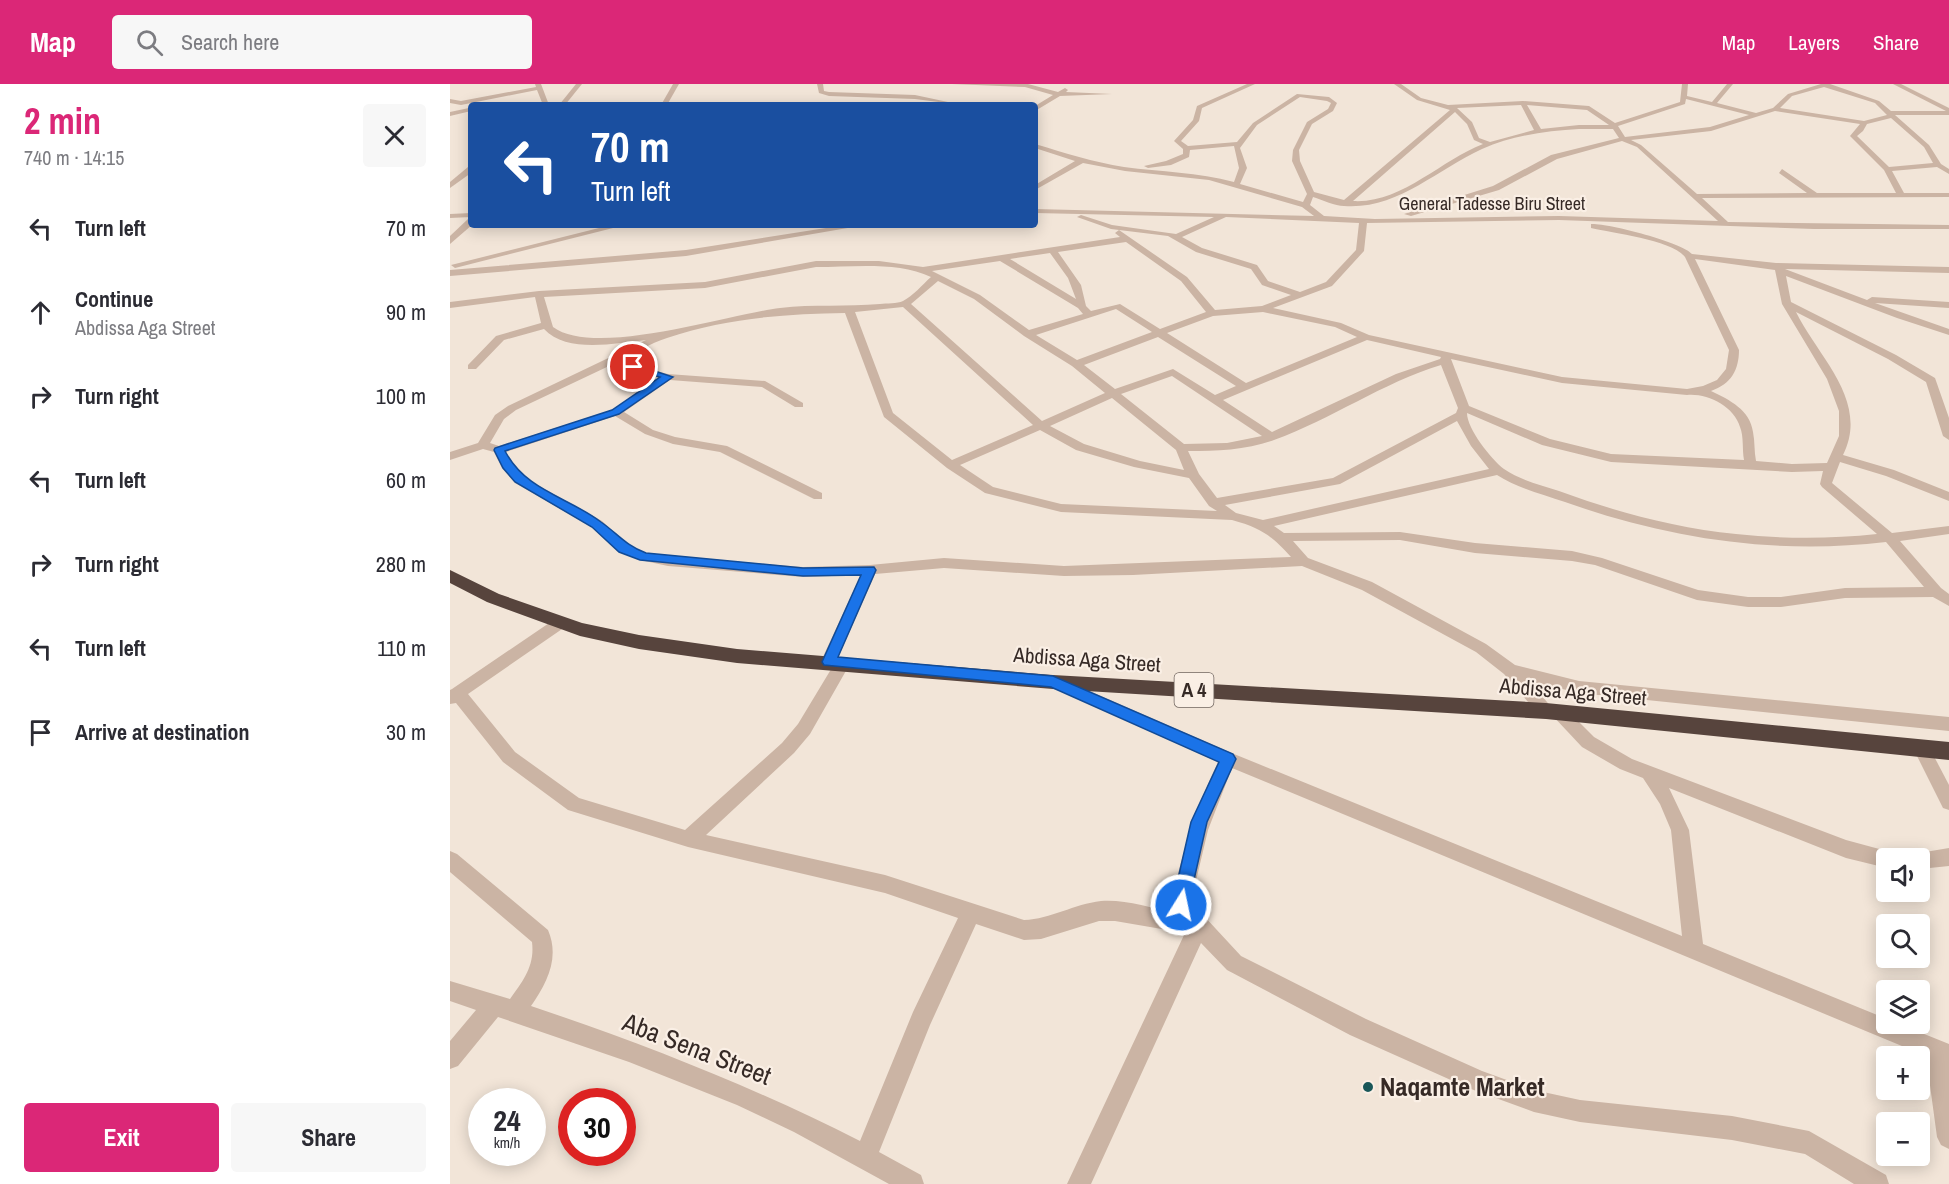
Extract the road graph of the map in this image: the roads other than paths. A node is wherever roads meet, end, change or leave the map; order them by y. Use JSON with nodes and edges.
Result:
{"nodes":[{"id":1,"x":579,"y":84,"type":"edge"},
{"id":2,"x":676,"y":84,"type":"edge"},
{"id":3,"x":820,"y":84,"type":"edge"},
{"id":4,"x":956,"y":84,"type":"edge"},
{"id":5,"x":1075,"y":84,"type":"edge"},
{"id":6,"x":1252,"y":84,"type":"edge"},
{"id":7,"x":1298,"y":84,"type":"edge"},
{"id":8,"x":1397,"y":84,"type":"edge"},
{"id":9,"x":1685,"y":84,"type":"edge"},
{"id":10,"x":1731,"y":84,"type":"edge"},
{"id":11,"x":1826,"y":84,"type":"edge"},
{"id":12,"x":1896,"y":84,"type":"edge"},
{"id":13,"x":539,"y":86,"type":"edge"},
{"id":14,"x":1116,"y":89,"type":"dead end"},
{"id":15,"x":1058,"y":94,"type":"junction"},
{"id":16,"x":1109,"y":94,"type":"junction"},
{"id":17,"x":1299,"y":95,"type":"junction"},
{"id":18,"x":1684,"y":97,"type":"junction"},
{"id":19,"x":1103,"y":100,"type":"dead end"},
{"id":20,"x":450,"y":101,"type":"edge"},
{"id":21,"x":941,"y":101,"type":"junction"},
{"id":22,"x":545,"y":102,"type":"edge"},
{"id":23,"x":564,"y":102,"type":"edge"},
{"id":24,"x":666,"y":102,"type":"edge"},
{"id":25,"x":946,"y":102,"type":"edge"},
{"id":26,"x":461,"y":103,"type":"junction"},
{"id":27,"x":1523,"y":103,"type":"junction"},
{"id":28,"x":1714,"y":103,"type":"junction"},
{"id":29,"x":1038,"y":107,"type":"edge"},
{"id":30,"x":1453,"y":107,"type":"junction"},
{"id":31,"x":1775,"y":108,"type":"junction"},
{"id":32,"x":468,"y":109,"type":"edge"},
{"id":33,"x":468,"y":111,"type":"edge"},
{"id":34,"x":1949,"y":112,"type":"edge"},
{"id":35,"x":450,"y":114,"type":"edge"},
{"id":36,"x":1754,"y":114,"type":"junction"},
{"id":37,"x":1889,"y":115,"type":"junction"},
{"id":38,"x":1864,"y":123,"type":"junction"},
{"id":39,"x":1613,"y":126,"type":"junction"},
{"id":40,"x":1539,"y":132,"type":"junction"},
{"id":41,"x":1623,"y":139,"type":"junction"},
{"id":42,"x":1238,"y":144,"type":"junction"},
{"id":43,"x":1490,"y":144,"type":"junction"},
{"id":44,"x":1038,"y":147,"type":"edge"},
{"id":45,"x":1186,"y":148,"type":"junction"},
{"id":46,"x":1046,"y":150,"type":"junction"},
{"id":47,"x":1038,"y":153,"type":"edge"},
{"id":48,"x":1083,"y":160,"type":"junction"},
{"id":49,"x":1939,"y":160,"type":"junction"},
{"id":50,"x":1112,"y":166,"type":"junction"},
{"id":51,"x":1887,"y":169,"type":"junction"},
{"id":52,"x":468,"y":171,"type":"edge"},
{"id":53,"x":1782,"y":171,"type":"dead end"},
{"id":54,"x":1949,"y":172,"type":"edge"},
{"id":55,"x":450,"y":186,"type":"edge"},
{"id":56,"x":1038,"y":186,"type":"edge"},
{"id":57,"x":1236,"y":186,"type":"junction"},
{"id":58,"x":1311,"y":194,"type":"junction"},
{"id":59,"x":1949,"y":195,"type":"edge"},
{"id":60,"x":1696,"y":196,"type":"junction"},
{"id":61,"x":1816,"y":196,"type":"junction"},
{"id":62,"x":1902,"y":196,"type":"junction"},
{"id":63,"x":1344,"y":204,"type":"junction"},
{"id":64,"x":1305,"y":206,"type":"junction"},
{"id":65,"x":1038,"y":211,"type":"edge"},
{"id":66,"x":1065,"y":211,"type":"junction"},
{"id":67,"x":1225,"y":215,"type":"junction"},
{"id":68,"x":450,"y":216,"type":"edge"},
{"id":69,"x":468,"y":216,"type":"edge"},
{"id":70,"x":1559,"y":218,"type":"junction"},
{"id":71,"x":468,"y":219,"type":"edge"},
{"id":72,"x":1324,"y":220,"type":"junction"},
{"id":73,"x":1363,"y":221,"type":"junction"},
{"id":74,"x":1375,"y":221,"type":"junction"},
{"id":75,"x":468,"y":224,"type":"edge"},
{"id":76,"x":1726,"y":224,"type":"junction"},
{"id":77,"x":1949,"y":226,"type":"edge"},
{"id":78,"x":1112,"y":227,"type":"junction"},
{"id":79,"x":607,"y":228,"type":"edge"},
{"id":80,"x":842,"y":228,"type":"edge"},
{"id":81,"x":450,"y":235,"type":"edge"},
{"id":82,"x":1175,"y":237,"type":"junction"},
{"id":83,"x":1126,"y":239,"type":"junction"},
{"id":84,"x":450,"y":241,"type":"edge"},
{"id":85,"x":1054,"y":252,"type":"junction"},
{"id":86,"x":1689,"y":256,"type":"junction"},
{"id":87,"x":1003,"y":259,"type":"junction"},
{"id":88,"x":450,"y":267,"type":"edge"},
{"id":89,"x":1778,"y":268,"type":"junction"},
{"id":90,"x":923,"y":270,"type":"junction"},
{"id":91,"x":1949,"y":270,"type":"edge"},
{"id":92,"x":450,"y":273,"type":"edge"},
{"id":93,"x":937,"y":277,"type":"junction"},
{"id":94,"x":539,"y":294,"type":"junction"},
{"id":95,"x":1300,"y":296,"type":"junction"},
{"id":96,"x":1848,"y":297,"type":"junction"},
{"id":97,"x":450,"y":304,"type":"edge"},
{"id":98,"x":905,"y":304,"type":"junction"},
{"id":99,"x":1787,"y":304,"type":"junction"},
{"id":100,"x":1949,"y":305,"type":"edge"},
{"id":101,"x":1263,"y":309,"type":"junction"},
{"id":102,"x":849,"y":310,"type":"junction"},
{"id":103,"x":1084,"y":310,"type":"junction"},
{"id":104,"x":1212,"y":313,"type":"junction"},
{"id":105,"x":546,"y":325,"type":"junction"},
{"id":106,"x":1160,"y":331,"type":"junction"},
{"id":107,"x":1949,"y":332,"type":"edge"},
{"id":108,"x":1028,"y":334,"type":"junction"},
{"id":109,"x":662,"y":336,"type":"junction"},
{"id":110,"x":1366,"y":337,"type":"junction"},
{"id":111,"x":1446,"y":358,"type":"junction"},
{"id":112,"x":607,"y":362,"type":"junction"},
{"id":113,"x":1076,"y":364,"type":"junction"},
{"id":114,"x":1187,"y":366,"type":"junction"},
{"id":115,"x":472,"y":367,"type":"dead end"},
{"id":116,"x":668,"y":377,"type":"junction"},
{"id":117,"x":1245,"y":387,"type":"junction"},
{"id":118,"x":1702,"y":391,"type":"junction"},
{"id":119,"x":1112,"y":394,"type":"junction"},
{"id":120,"x":1215,"y":399,"type":"junction"},
{"id":121,"x":800,"y":405,"type":"dead end"},
{"id":122,"x":616,"y":412,"type":"junction"},
{"id":123,"x":1462,"y":412,"type":"junction"},
{"id":124,"x":1040,"y":425,"type":"junction"},
{"id":125,"x":1949,"y":436,"type":"edge"},
{"id":126,"x":1272,"y":437,"type":"junction"},
{"id":127,"x":483,"y":445,"type":"junction"},
{"id":128,"x":1181,"y":448,"type":"junction"},
{"id":129,"x":499,"y":450,"type":"junction"},
{"id":130,"x":450,"y":456,"type":"edge"},
{"id":131,"x":1835,"y":462,"type":"junction"},
{"id":132,"x":1751,"y":464,"type":"junction"},
{"id":133,"x":951,"y":465,"type":"junction"},
{"id":134,"x":1498,"y":471,"type":"junction"},
{"id":135,"x":1193,"y":476,"type":"junction"},
{"id":136,"x":818,"y":496,"type":"dead end"},
{"id":137,"x":1949,"y":497,"type":"edge"},
{"id":138,"x":1214,"y":503,"type":"junction"},
{"id":139,"x":1232,"y":516,"type":"junction"},
{"id":140,"x":1263,"y":524,"type":"junction"},
{"id":141,"x":1949,"y":531,"type":"edge"},
{"id":142,"x":1281,"y":537,"type":"junction"},
{"id":143,"x":1889,"y":537,"type":"junction"},
{"id":144,"x":1303,"y":561,"type":"junction"},
{"id":145,"x":870,"y":570,"type":"junction"},
{"id":146,"x":450,"y":576,"type":"edge"},
{"id":147,"x":1936,"y":592,"type":"junction"},
{"id":148,"x":1949,"y":601,"type":"edge"},
{"id":149,"x":560,"y":622,"type":"junction"},
{"id":150,"x":836,"y":662,"type":"junction"},
{"id":151,"x":1510,"y":670,"type":"junction"},
{"id":152,"x":1053,"y":681,"type":"junction"},
{"id":153,"x":454,"y":696,"type":"edge"},
{"id":154,"x":1553,"y":712,"type":"junction"},
{"id":155,"x":1949,"y":724,"type":"edge"},
{"id":156,"x":1921,"y":748,"type":"junction"},
{"id":157,"x":1949,"y":751,"type":"edge"},
{"id":158,"x":1228,"y":759,"type":"junction"},
{"id":159,"x":1650,"y":774,"type":"junction"},
{"id":160,"x":1949,"y":802,"type":"edge"},
{"id":161,"x":688,"y":839,"type":"junction"},
{"id":162,"x":1876,"y":856,"type":"edge"},
{"id":163,"x":1949,"y":857,"type":"edge"},
{"id":164,"x":1930,"y":859,"type":"edge"},
{"id":165,"x":450,"y":860,"type":"edge"},
{"id":166,"x":971,"y":912,"type":"junction"},
{"id":167,"x":1199,"y":926,"type":"junction"},
{"id":168,"x":1694,"y":950,"type":"junction"},
{"id":169,"x":450,"y":991,"type":"edge"},
{"id":170,"x":504,"y":1008,"type":"junction"},
{"id":171,"x":1943,"y":1052,"type":"edge"},
{"id":172,"x":450,"y":1058,"type":"edge"},
{"id":173,"x":1949,"y":1137,"type":"edge"},
{"id":174,"x":866,"y":1156,"type":"junction"},
{"id":175,"x":912,"y":1184,"type":"edge"},
{"id":176,"x":1079,"y":1184,"type":"edge"},
{"id":177,"x":1877,"y":1184,"type":"edge"}],
"edges":[{"from":1,"to":23,"type":"street"},
{"from":2,"to":24,"type":"street"},
{"from":3,"to":21,"type":"street"},
{"from":4,"to":15,"type":"street"},
{"from":4,"to":21,"type":"street"},
{"from":5,"to":15,"type":"street"},
{"from":6,"to":45,"type":"street"},
{"from":7,"to":17,"type":"street"},
{"from":8,"to":30,"type":"street"},
{"from":9,"to":18,"type":"street"},
{"from":10,"to":28,"type":"street"},
{"from":11,"to":31,"type":"street"},
{"from":11,"to":37,"type":"street"},
{"from":12,"to":34,"type":"street"},
{"from":13,"to":22,"type":"street"},
{"from":13,"to":26,"type":"street"},
{"from":14,"to":16,"type":"street"},
{"from":15,"to":16,"type":"street"},
{"from":15,"to":29,"type":"street"},
{"from":16,"to":19,"type":"street"},
{"from":17,"to":42,"type":"street"},
{"from":17,"to":58,"type":"street"},
{"from":18,"to":28,"type":"street"},
{"from":18,"to":39,"type":"street"},
{"from":20,"to":26,"type":"street"},
{"from":21,"to":25,"type":"street"},
{"from":26,"to":32,"type":"street"},
{"from":27,"to":30,"type":"street"},
{"from":27,"to":39,"type":"street"},
{"from":27,"to":40,"type":"street"},
{"from":28,"to":36,"type":"street"},
{"from":30,"to":43,"type":"street"},
{"from":30,"to":63,"type":"street"},
{"from":31,"to":36,"type":"street"},
{"from":31,"to":38,"type":"street"},
{"from":33,"to":35,"type":"street"},
{"from":34,"to":37,"type":"street"},
{"from":36,"to":41,"type":"street"},
{"from":37,"to":38,"type":"street"},
{"from":37,"to":49,"type":"street"},
{"from":38,"to":51,"type":"street"},
{"from":39,"to":40,"type":"street"},
{"from":39,"to":41,"type":"street"},
{"from":40,"to":43,"type":"street"},
{"from":41,"to":60,"type":"street"},
{"from":41,"to":74,"type":"street"},
{"from":42,"to":45,"type":"street"},
{"from":42,"to":57,"type":"street"},
{"from":43,"to":63,"type":"street"},
{"from":44,"to":46,"type":"street"},
{"from":45,"to":50,"type":"street"},
{"from":46,"to":47,"type":"street"},
{"from":46,"to":48,"type":"street"},
{"from":48,"to":50,"type":"street"},
{"from":48,"to":56,"type":"street"},
{"from":49,"to":51,"type":"street"},
{"from":49,"to":54,"type":"street"},
{"from":50,"to":57,"type":"street"},
{"from":51,"to":62,"type":"street"},
{"from":52,"to":55,"type":"street"},
{"from":53,"to":61,"type":"street"},
{"from":57,"to":64,"type":"street"},
{"from":58,"to":63,"type":"street"},
{"from":58,"to":64,"type":"street"},
{"from":59,"to":62,"type":"street"},
{"from":60,"to":61,"type":"street"},
{"from":60,"to":76,"type":"street"},
{"from":61,"to":62,"type":"street"},
{"from":64,"to":72,"type":"street"},
{"from":65,"to":66,"type":"street","name":"General Tadesse Biru Street"},
{"from":66,"to":67,"type":"street","name":"General Tadesse Biru Street"},
{"from":66,"to":78,"type":"street"},
{"from":67,"to":72,"type":"street","name":"General Tadesse Biru Street"},
{"from":67,"to":82,"type":"street"},
{"from":68,"to":69,"type":"street"},
{"from":70,"to":74,"type":"street","name":"General Tadesse Biru Street"},
{"from":70,"to":76,"type":"street","name":"General Tadesse Biru Street"},
{"from":70,"to":86,"type":"street"},
{"from":71,"to":81,"type":"street"},
{"from":72,"to":73,"type":"street","name":"General Tadesse Biru Street"},
{"from":73,"to":74,"type":"street","name":"General Tadesse Biru Street"},
{"from":73,"to":95,"type":"street"},
{"from":75,"to":84,"type":"street"},
{"from":76,"to":77,"type":"street","name":"General Tadesse Biru Street"},
{"from":78,"to":82,"type":"street"},
{"from":78,"to":83,"type":"street"},
{"from":79,"to":88,"type":"street"},
{"from":80,"to":92,"type":"street"},
{"from":82,"to":95,"type":"street"},
{"from":83,"to":85,"type":"street"},
{"from":83,"to":104,"type":"street"},
{"from":85,"to":87,"type":"street"},
{"from":85,"to":103,"type":"street"},
{"from":86,"to":89,"type":"street"},
{"from":86,"to":118,"type":"street"},
{"from":87,"to":90,"type":"street"},
{"from":87,"to":103,"type":"street"},
{"from":89,"to":91,"type":"street"},
{"from":89,"to":96,"type":"street"},
{"from":89,"to":99,"type":"street"},
{"from":90,"to":93,"type":"street"},
{"from":90,"to":94,"type":"street"},
{"from":93,"to":98,"type":"street"},
{"from":93,"to":108,"type":"street"},
{"from":94,"to":97,"type":"street"},
{"from":94,"to":105,"type":"street"},
{"from":95,"to":101,"type":"street"},
{"from":96,"to":100,"type":"street"},
{"from":96,"to":107,"type":"street"},
{"from":98,"to":102,"type":"street"},
{"from":98,"to":124,"type":"street"},
{"from":99,"to":125,"type":"street"},
{"from":99,"to":131,"type":"street"},
{"from":101,"to":104,"type":"street"},
{"from":101,"to":110,"type":"street"},
{"from":102,"to":109,"type":"street"},
{"from":102,"to":133,"type":"street"},
{"from":103,"to":106,"type":"street"},
{"from":103,"to":108,"type":"street"},
{"from":104,"to":106,"type":"street"},
{"from":105,"to":109,"type":"street"},
{"from":105,"to":115,"type":"street"},
{"from":106,"to":113,"type":"street"},
{"from":106,"to":114,"type":"street"},
{"from":108,"to":113,"type":"street"},
{"from":109,"to":112,"type":"street"},
{"from":110,"to":111,"type":"street"},
{"from":110,"to":117,"type":"street"},
{"from":111,"to":118,"type":"street"},
{"from":111,"to":123,"type":"street"},
{"from":111,"to":126,"type":"street"},
{"from":112,"to":116,"type":"street"},
{"from":112,"to":127,"type":"street"},
{"from":113,"to":119,"type":"street"},
{"from":114,"to":117,"type":"street"},
{"from":114,"to":119,"type":"street"},
{"from":114,"to":120,"type":"street"},
{"from":116,"to":121,"type":"street"},
{"from":116,"to":122,"type":"street"},
{"from":117,"to":120,"type":"street"},
{"from":118,"to":132,"type":"street"},
{"from":119,"to":124,"type":"street"},
{"from":119,"to":128,"type":"street"},
{"from":120,"to":126,"type":"street"},
{"from":122,"to":129,"type":"street"},
{"from":122,"to":136,"type":"street"},
{"from":123,"to":132,"type":"street"},
{"from":123,"to":134,"type":"street"},
{"from":123,"to":138,"type":"street"},
{"from":124,"to":133,"type":"street"},
{"from":124,"to":135,"type":"street"},
{"from":126,"to":128,"type":"street"},
{"from":127,"to":129,"type":"street"},
{"from":127,"to":130,"type":"street"},
{"from":128,"to":135,"type":"street"},
{"from":129,"to":145,"type":"street"},
{"from":131,"to":132,"type":"street"},
{"from":131,"to":137,"type":"street"},
{"from":131,"to":143,"type":"street"},
{"from":133,"to":139,"type":"street"},
{"from":134,"to":140,"type":"street"},
{"from":134,"to":143,"type":"street"},
{"from":135,"to":138,"type":"street"},
{"from":138,"to":139,"type":"street"},
{"from":139,"to":140,"type":"street"},
{"from":140,"to":142,"type":"street"},
{"from":141,"to":143,"type":"street"},
{"from":142,"to":144,"type":"street"},
{"from":142,"to":147,"type":"street"},
{"from":143,"to":147,"type":"street"},
{"from":144,"to":145,"type":"street"},
{"from":144,"to":151,"type":"street"},
{"from":145,"to":150,"type":"street"},
{"from":146,"to":149,"type":"highway","name":"Abdissa Aga Street","number":"A 4"},
{"from":147,"to":148,"type":"street"},
{"from":149,"to":150,"type":"highway","name":"Abdissa Aga Street","number":"A 4"},
{"from":149,"to":153,"type":"street"},
{"from":150,"to":152,"type":"highway","name":"Abdissa Aga Street","number":"A 4"},
{"from":150,"to":161,"type":"street"},
{"from":151,"to":154,"type":"street"},
{"from":151,"to":155,"type":"street"},
{"from":152,"to":154,"type":"highway","name":"Abdissa Aga Street","number":"A 4"},
{"from":152,"to":158,"type":"street"},
{"from":153,"to":161,"type":"street"},
{"from":154,"to":156,"type":"highway","name":"Abdissa Aga Street","number":"A 4"},
{"from":154,"to":159,"type":"street"},
{"from":156,"to":157,"type":"highway","name":"Abdissa Aga Street","number":"A 4"},
{"from":156,"to":160,"type":"street"},
{"from":158,"to":167,"type":"street"},
{"from":158,"to":168,"type":"street"},
{"from":159,"to":162,"type":"street"},
{"from":159,"to":168,"type":"street"},
{"from":161,"to":166,"type":"street"},
{"from":163,"to":164,"type":"street"},
{"from":165,"to":170,"type":"street"},
{"from":166,"to":167,"type":"street"},
{"from":166,"to":174,"type":"street"},
{"from":167,"to":176,"type":"street"},
{"from":167,"to":177,"type":"street"},
{"from":168,"to":171,"type":"street"},
{"from":169,"to":170,"type":"street","name":"Aba Sena Street"},
{"from":170,"to":172,"type":"street"},
{"from":170,"to":174,"type":"street","name":"Aba Sena Street"},
{"from":171,"to":173,"type":"street"},
{"from":174,"to":175,"type":"street","name":"Aba Sena Street"}]}
